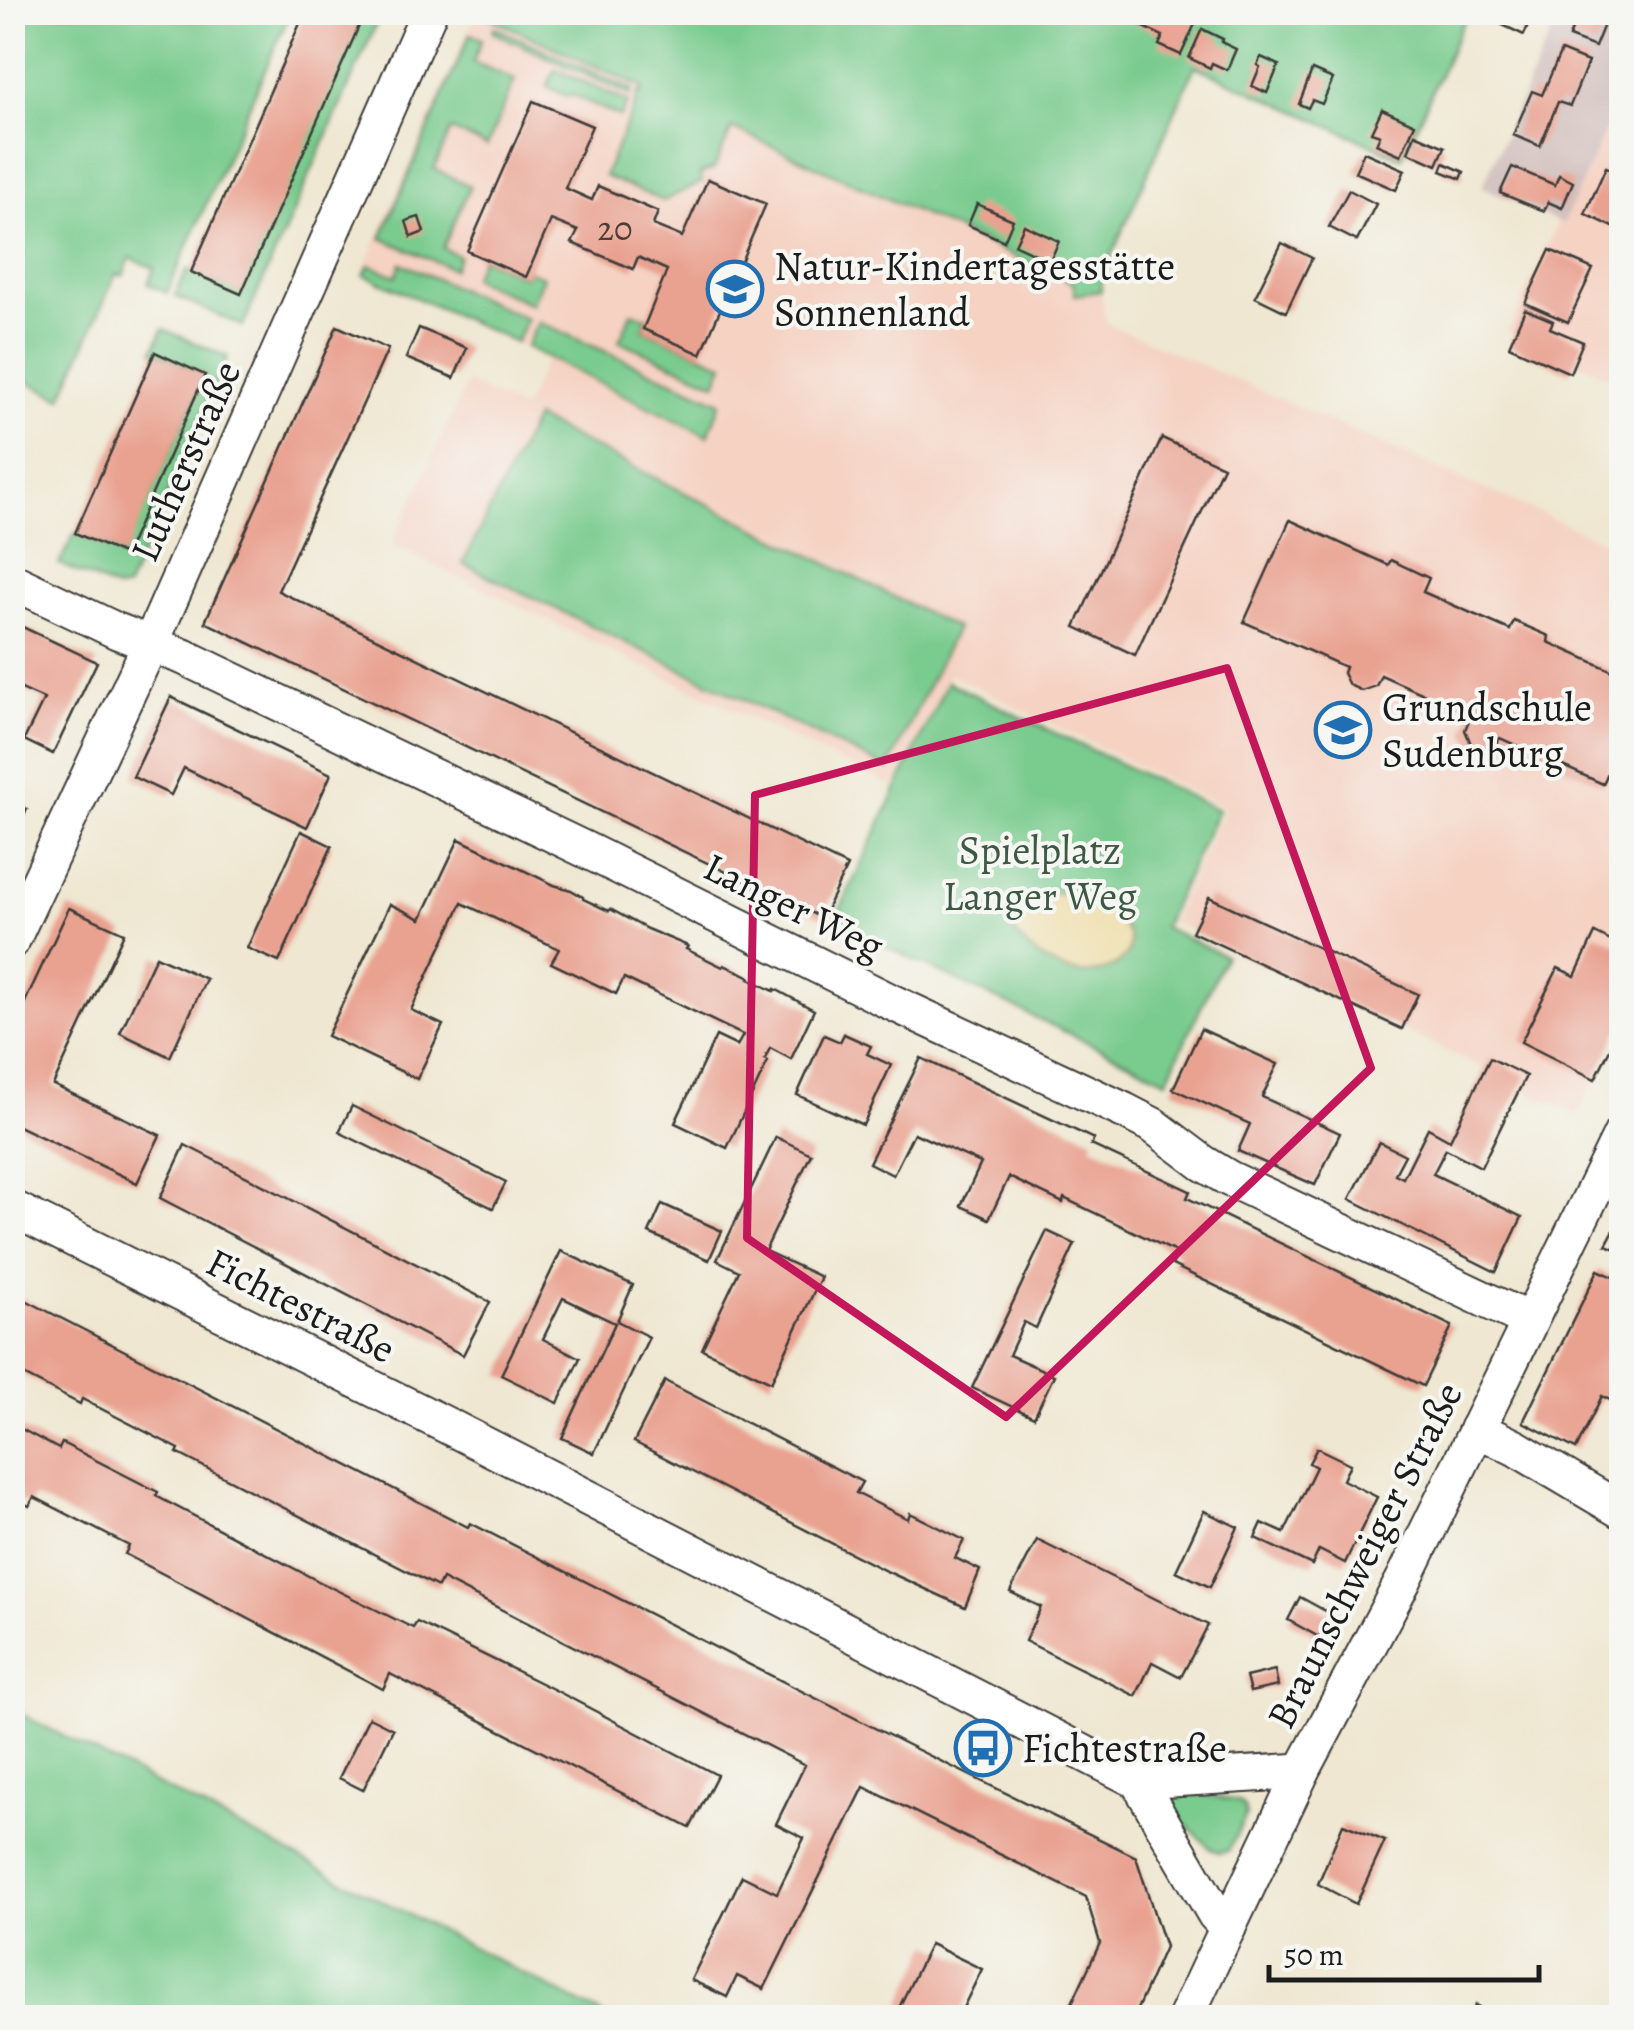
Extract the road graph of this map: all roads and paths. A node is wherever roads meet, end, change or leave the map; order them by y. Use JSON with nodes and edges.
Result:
{"nodes":[{"id":1,"x":429,"y":12,"type":"edge"},
{"id":2,"x":12,"y":580,"type":"edge"},
{"id":3,"x":150,"y":645,"type":"junction"},
{"id":4,"x":12,"y":940,"type":"edge"},
{"id":5,"x":1622,"y":1133,"type":"edge"},
{"id":6,"x":12,"y":1208,"type":"edge"},
{"id":7,"x":1530,"y":1321,"type":"junction"},
{"id":8,"x":1477,"y":1429,"type":"junction"},
{"id":9,"x":1622,"y":1512,"type":"edge"},
{"id":10,"x":1302,"y":1771,"type":"junction"},
{"id":11,"x":1138,"y":1781,"type":"junction"},
{"id":12,"x":1228,"y":1928,"type":"junction"},
{"id":13,"x":1185,"y":2018,"type":"edge"}],
"edges":[{"from":1,"to":3,"type":"street","name":"Lutherstraße"},
{"from":2,"to":3,"type":"street","name":"Langer Weg"},
{"from":3,"to":4,"type":"street","name":"Lutherstraße"},
{"from":3,"to":7,"type":"street","name":"Langer Weg"},
{"from":5,"to":7,"type":"street","name":"Braunschweiger Straße"},
{"from":6,"to":11,"type":"street","name":"Fichtestraße"},
{"from":7,"to":8,"type":"street","name":"Braunschweiger Straße"},
{"from":8,"to":9,"type":"street"},
{"from":8,"to":10,"type":"street","name":"Braunschweiger Straße"},
{"from":10,"to":11,"type":"street"},
{"from":10,"to":12,"type":"street","name":"Braunschweiger Straße"},
{"from":11,"to":12,"type":"street"},
{"from":12,"to":13,"type":"street","name":"Braunschweiger Straße"}]}
